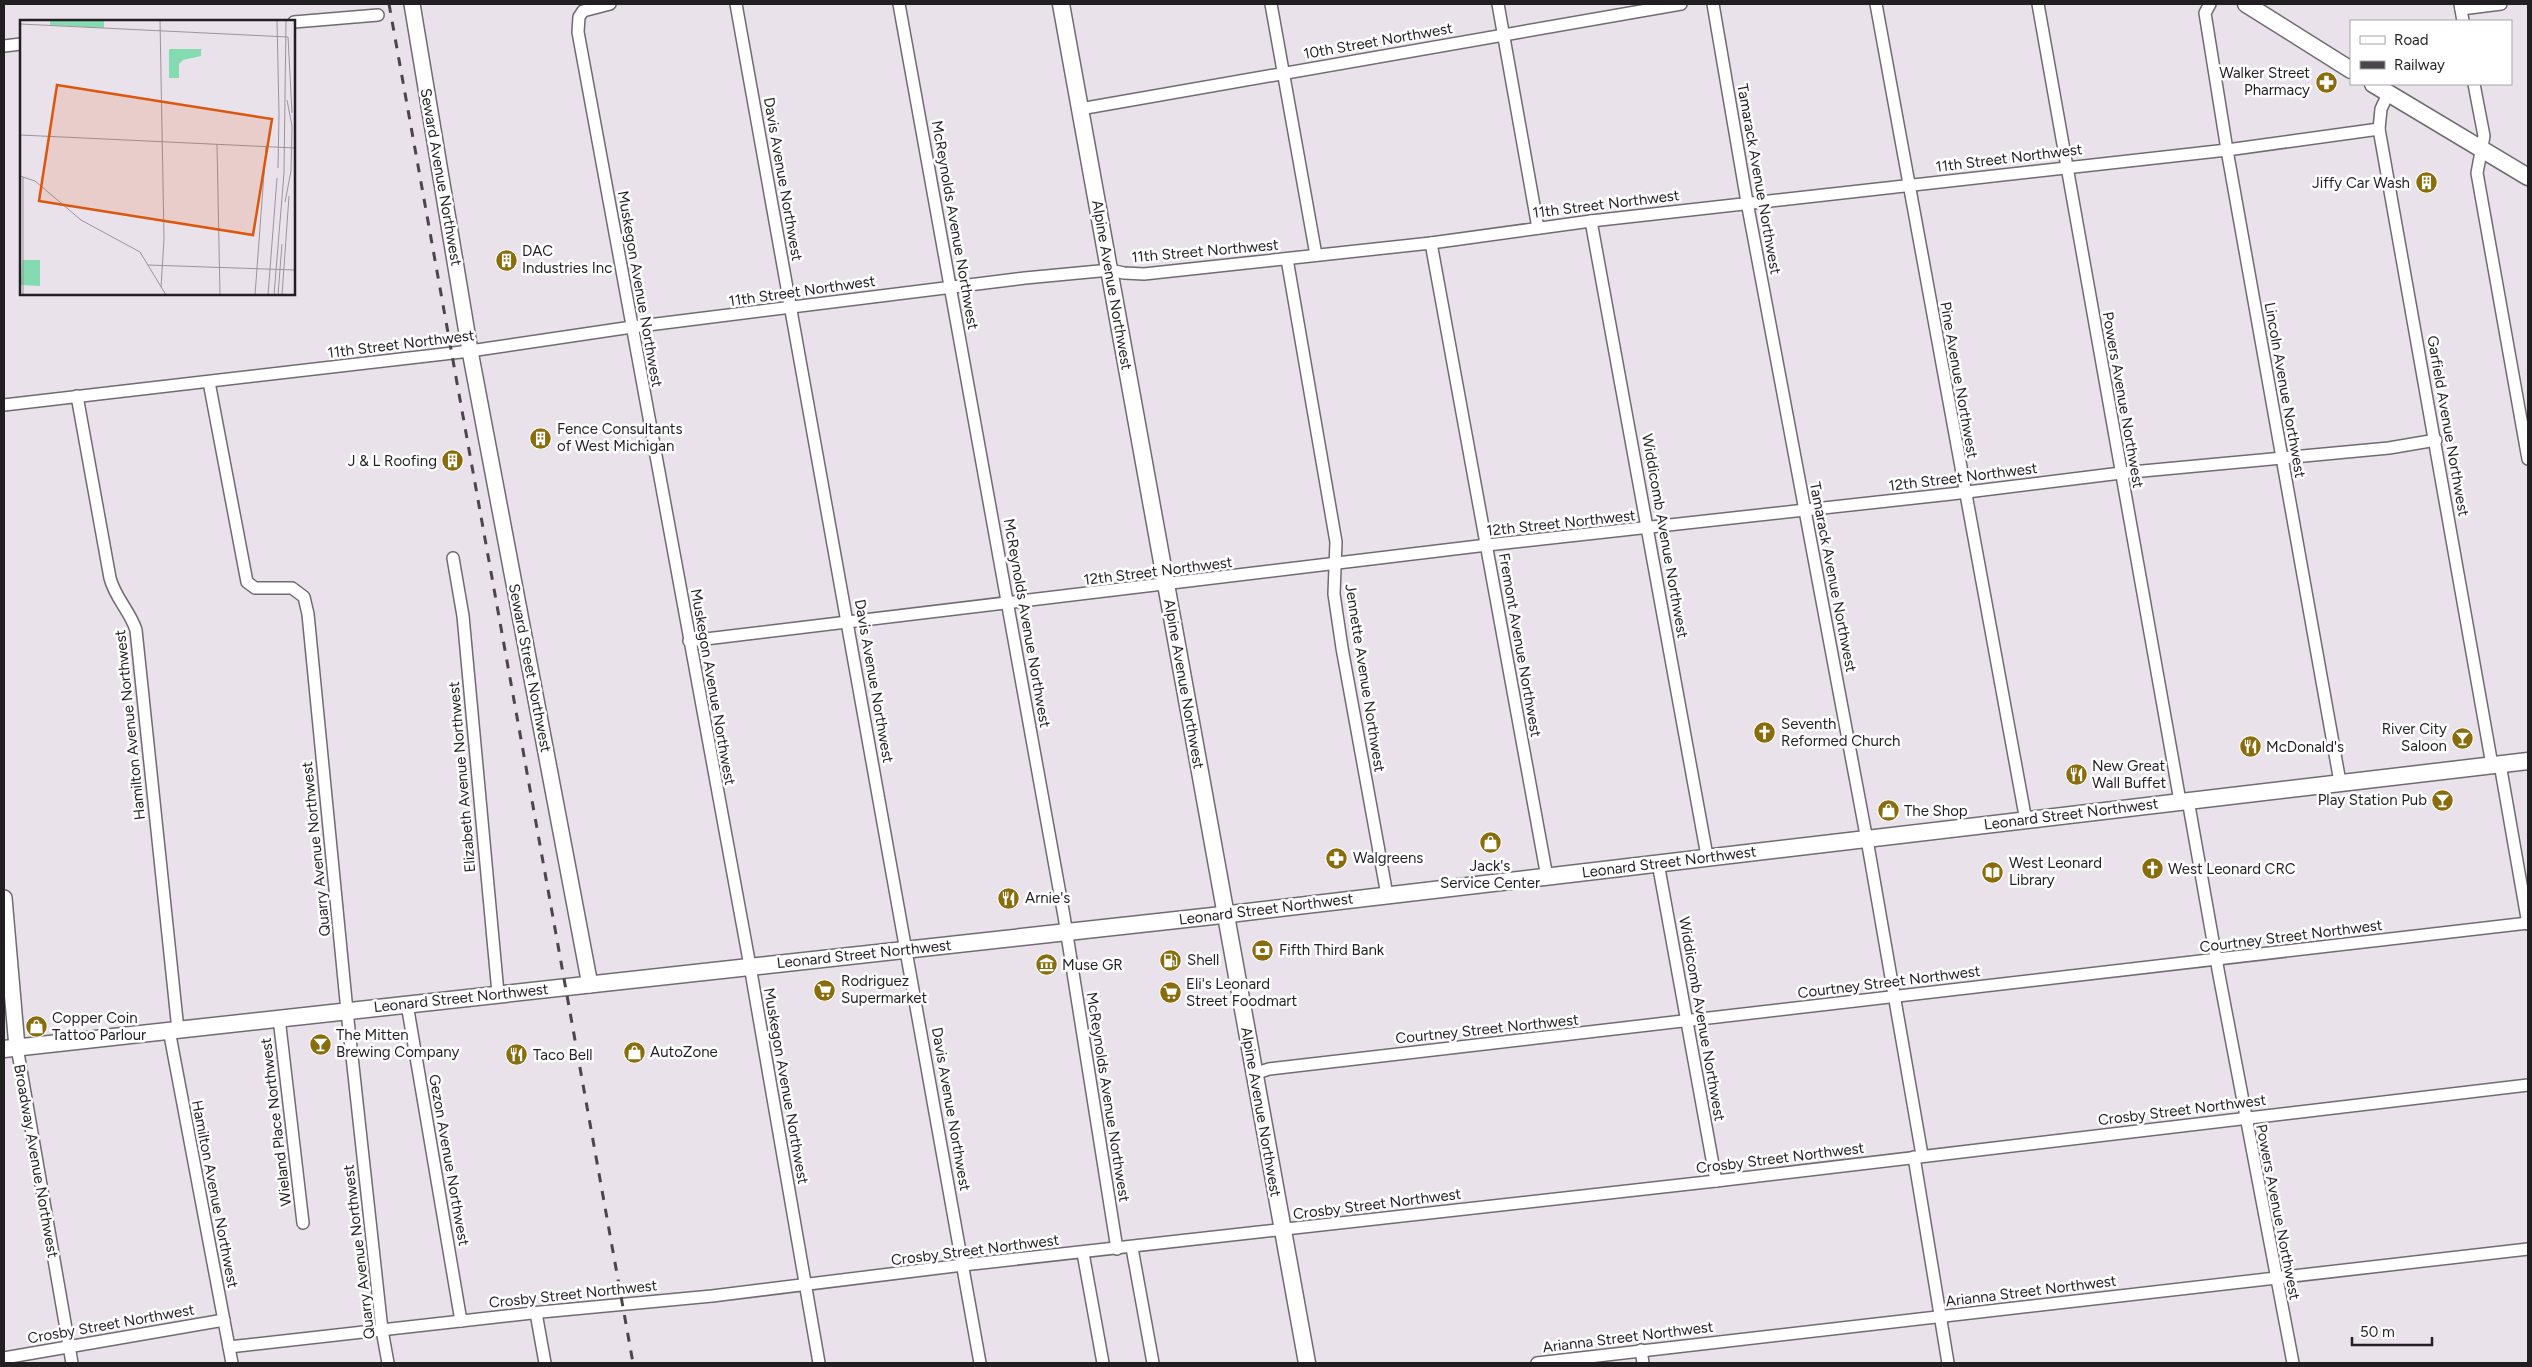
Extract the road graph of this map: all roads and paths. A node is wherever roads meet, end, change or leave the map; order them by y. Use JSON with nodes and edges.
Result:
{"nodes":[{"id":1,"x":412,"y":4,"type":"edge"},
{"id":2,"x":610,"y":4,"type":"edge"},
{"id":3,"x":736,"y":4,"type":"edge"},
{"id":4,"x":899,"y":4,"type":"edge"},
{"id":5,"x":1061,"y":4,"type":"edge"},
{"id":6,"x":1271,"y":4,"type":"edge"},
{"id":7,"x":1498,"y":4,"type":"edge"},
{"id":8,"x":1681,"y":4,"type":"edge"},
{"id":9,"x":1713,"y":4,"type":"edge"},
{"id":10,"x":1876,"y":4,"type":"edge"},
{"id":11,"x":2038,"y":4,"type":"edge"},
{"id":12,"x":2210,"y":4,"type":"edge"},
{"id":13,"x":2246,"y":4,"type":"edge"},
{"id":14,"x":2501,"y":4,"type":"edge"},
{"id":15,"x":2460,"y":6,"type":"edge"},
{"id":16,"x":378,"y":15,"type":"dead end"},
{"id":17,"x":2463,"y":20,"type":"edge"},
{"id":18,"x":295,"y":22,"type":"edge"},
{"id":19,"x":1503,"y":33,"type":"junction"},
{"id":20,"x":20,"y":44,"type":"edge"},
{"id":21,"x":4,"y":46,"type":"edge"},
{"id":22,"x":2350,"y":69,"type":"edge"},
{"id":23,"x":1284,"y":74,"type":"junction"},
{"id":24,"x":2374,"y":85,"type":"edge"},
{"id":25,"x":2474,"y":85,"type":"edge"},
{"id":26,"x":2388,"y":94,"type":"junction"},
{"id":27,"x":1080,"y":109,"type":"junction"},
{"id":28,"x":2379,"y":129,"type":"junction"},
{"id":29,"x":2227,"y":150,"type":"junction"},
{"id":30,"x":2482,"y":151,"type":"junction"},
{"id":31,"x":2067,"y":166,"type":"junction"},
{"id":32,"x":2528,"y":177,"type":"edge"},
{"id":33,"x":1909,"y":185,"type":"junction"},
{"id":34,"x":1747,"y":202,"type":"junction"},
{"id":35,"x":1591,"y":221,"type":"junction"},
{"id":36,"x":1538,"y":228,"type":"junction"},
{"id":37,"x":1431,"y":243,"type":"junction"},
{"id":38,"x":1316,"y":255,"type":"junction"},
{"id":39,"x":1286,"y":259,"type":"junction"},
{"id":40,"x":1110,"y":270,"type":"junction"},
{"id":41,"x":952,"y":287,"type":"junction"},
{"id":42,"x":791,"y":307,"type":"junction"},
{"id":43,"x":632,"y":327,"type":"junction"},
{"id":44,"x":470,"y":351,"type":"junction"},
{"id":45,"x":209,"y":382,"type":"junction"},
{"id":46,"x":78,"y":396,"type":"junction"},
{"id":47,"x":4,"y":405,"type":"edge"},
{"id":48,"x":2436,"y":440,"type":"junction"},
{"id":49,"x":2281,"y":456,"type":"junction"},
{"id":50,"x":2528,"y":459,"type":"edge"},
{"id":51,"x":2120,"y":473,"type":"junction"},
{"id":52,"x":1964,"y":493,"type":"junction"},
{"id":53,"x":1805,"y":510,"type":"junction"},
{"id":54,"x":1649,"y":529,"type":"junction"},
{"id":55,"x":1487,"y":545,"type":"junction"},
{"id":56,"x":453,"y":558,"type":"dead end"},
{"id":57,"x":1334,"y":565,"type":"junction"},
{"id":58,"x":1166,"y":585,"type":"junction"},
{"id":59,"x":1008,"y":603,"type":"junction"},
{"id":60,"x":847,"y":621,"type":"junction"},
{"id":61,"x":689,"y":641,"type":"junction"},
{"id":62,"x":2528,"y":761,"type":"edge"},
{"id":63,"x":2496,"y":764,"type":"junction"},
{"id":64,"x":2340,"y":782,"type":"junction"},
{"id":65,"x":2184,"y":800,"type":"junction"},
{"id":66,"x":2026,"y":820,"type":"junction"},
{"id":67,"x":1866,"y":839,"type":"junction"},
{"id":68,"x":1707,"y":856,"type":"junction"},
{"id":69,"x":1658,"y":863,"type":"junction"},
{"id":70,"x":1546,"y":877,"type":"junction"},
{"id":71,"x":1388,"y":895,"type":"junction"},
{"id":72,"x":4,"y":898,"type":"edge"},
{"id":73,"x":1225,"y":914,"type":"junction"},
{"id":74,"x":2528,"y":923,"type":"edge"},
{"id":75,"x":1066,"y":932,"type":"junction"},
{"id":76,"x":907,"y":949,"type":"junction"},
{"id":77,"x":2216,"y":960,"type":"junction"},
{"id":78,"x":750,"y":966,"type":"junction"},
{"id":79,"x":590,"y":985,"type":"junction"},
{"id":80,"x":498,"y":993,"type":"junction"},
{"id":81,"x":1894,"y":996,"type":"junction"},
{"id":82,"x":407,"y":1004,"type":"junction"},
{"id":83,"x":347,"y":1010,"type":"junction"},
{"id":84,"x":279,"y":1018,"type":"junction"},
{"id":85,"x":1687,"y":1021,"type":"junction"},
{"id":86,"x":173,"y":1030,"type":"junction"},
{"id":87,"x":10,"y":1048,"type":"edge"},
{"id":88,"x":1254,"y":1074,"type":"junction"},
{"id":89,"x":2528,"y":1085,"type":"edge"},
{"id":90,"x":2245,"y":1118,"type":"junction"},
{"id":91,"x":1918,"y":1156,"type":"junction"},
{"id":92,"x":1716,"y":1181,"type":"junction"},
{"id":93,"x":303,"y":1224,"type":"dead end"},
{"id":94,"x":1282,"y":1230,"type":"junction"},
{"id":95,"x":1132,"y":1248,"type":"junction"},
{"id":96,"x":2528,"y":1249,"type":"edge"},
{"id":97,"x":1117,"y":1250,"type":"junction"},
{"id":98,"x":1083,"y":1253,"type":"junction"},
{"id":99,"x":963,"y":1265,"type":"junction"},
{"id":100,"x":2275,"y":1278,"type":"junction"},
{"id":101,"x":806,"y":1285,"type":"junction"},
{"id":102,"x":536,"y":1313,"type":"junction"},
{"id":103,"x":1939,"y":1317,"type":"junction"},
{"id":104,"x":224,"y":1320,"type":"junction"},
{"id":105,"x":461,"y":1321,"type":"junction"},
{"id":106,"x":382,"y":1330,"type":"junction"},
{"id":107,"x":69,"y":1346,"type":"junction"},
{"id":108,"x":229,"y":1347,"type":"junction"},
{"id":109,"x":1641,"y":1350,"type":"junction"},
{"id":110,"x":4,"y":1358,"type":"edge"},
{"id":111,"x":72,"y":1363,"type":"edge"},
{"id":112,"x":232,"y":1363,"type":"edge"},
{"id":113,"x":388,"y":1363,"type":"edge"},
{"id":114,"x":545,"y":1363,"type":"edge"},
{"id":115,"x":819,"y":1363,"type":"edge"},
{"id":116,"x":980,"y":1363,"type":"edge"},
{"id":117,"x":1103,"y":1363,"type":"edge"},
{"id":118,"x":1153,"y":1363,"type":"edge"},
{"id":119,"x":1307,"y":1363,"type":"edge"},
{"id":120,"x":1537,"y":1363,"type":"edge"},
{"id":121,"x":1643,"y":1363,"type":"edge"},
{"id":122,"x":1948,"y":1363,"type":"edge"},
{"id":123,"x":2293,"y":1363,"type":"edge"}],
"edges":[{"from":1,"to":44,"type":"street","name":"Seward Avenue Northwest"},
{"from":2,"to":43,"type":"street","name":"Muskegon Avenue Northwest"},
{"from":3,"to":42,"type":"street","name":"Davis Avenue Northwest"},
{"from":4,"to":41,"type":"street","name":"McReynolds Avenue Northwest"},
{"from":5,"to":27,"type":"main road","name":"Alpine Avenue Northwest"},
{"from":6,"to":23,"type":"street"},
{"from":7,"to":19,"type":"street"},
{"from":8,"to":19,"type":"street","name":"10th Street Northwest"},
{"from":9,"to":34,"type":"street","name":"Tamarack Avenue Northwest"},
{"from":10,"to":33,"type":"street","name":"Pine Avenue Northwest"},
{"from":11,"to":31,"type":"street","name":"Powers Avenue Northwest"},
{"from":12,"to":29,"type":"street","name":"Lincoln Avenue Northwest"},
{"from":13,"to":22,"type":"main road"},
{"from":14,"to":15,"type":"street"},
{"from":15,"to":17,"type":"street"},
{"from":16,"to":18,"type":"street"},
{"from":19,"to":23,"type":"street","name":"10th Street Northwest"},
{"from":19,"to":36,"type":"street"},
{"from":20,"to":21,"type":"street"},
{"from":23,"to":27,"type":"street","name":"10th Street Northwest"},
{"from":23,"to":38,"type":"street"},
{"from":24,"to":26,"type":"main road"},
{"from":25,"to":30,"type":"street"},
{"from":26,"to":28,"type":"street","name":"Garfield Avenue Northwest"},
{"from":26,"to":30,"type":"main road"},
{"from":27,"to":40,"type":"main road","name":"Alpine Avenue Northwest"},
{"from":28,"to":29,"type":"street","name":"11th Street Northwest"},
{"from":28,"to":48,"type":"street","name":"Garfield Avenue Northwest"},
{"from":29,"to":31,"type":"street","name":"11th Street Northwest"},
{"from":29,"to":49,"type":"street","name":"Lincoln Avenue Northwest"},
{"from":30,"to":32,"type":"main road"},
{"from":30,"to":50,"type":"street"},
{"from":31,"to":33,"type":"street","name":"11th Street Northwest"},
{"from":31,"to":51,"type":"street","name":"Powers Avenue Northwest"},
{"from":33,"to":34,"type":"street","name":"11th Street Northwest"},
{"from":33,"to":52,"type":"street","name":"Pine Avenue Northwest"},
{"from":34,"to":35,"type":"street","name":"11th Street Northwest"},
{"from":34,"to":53,"type":"street","name":"Tamarack Avenue Northwest"},
{"from":35,"to":36,"type":"street","name":"11th Street Northwest"},
{"from":35,"to":54,"type":"street","name":"Widdicomb Avenue Northwest"},
{"from":36,"to":37,"type":"street","name":"11th Street Northwest"},
{"from":37,"to":38,"type":"street","name":"11th Street Northwest"},
{"from":37,"to":55,"type":"street","name":"Fremont Avenue Northwest"},
{"from":38,"to":39,"type":"street","name":"11th Street Northwest"},
{"from":39,"to":40,"type":"street","name":"11th Street Northwest"},
{"from":39,"to":57,"type":"street","name":"Jennette Avenue Northwest"},
{"from":40,"to":41,"type":"street","name":"11th Street Northwest"},
{"from":40,"to":58,"type":"main road","name":"Alpine Avenue Northwest"},
{"from":41,"to":42,"type":"street","name":"11th Street Northwest"},
{"from":41,"to":59,"type":"street","name":"McReynolds Avenue Northwest"},
{"from":42,"to":43,"type":"street","name":"11th Street Northwest"},
{"from":42,"to":60,"type":"street","name":"Davis Avenue Northwest"},
{"from":43,"to":44,"type":"street","name":"11th Street Northwest"},
{"from":43,"to":61,"type":"street","name":"Muskegon Avenue Northwest"},
{"from":44,"to":45,"type":"street","name":"11th Street Northwest"},
{"from":44,"to":79,"type":"street","name":"Seward Street Northwest"},
{"from":45,"to":46,"type":"street","name":"11th Street Northwest"},
{"from":45,"to":83,"type":"street","name":"Quarry Avenue Northwest"},
{"from":46,"to":47,"type":"street","name":"11th Street Northwest"},
{"from":46,"to":86,"type":"street","name":"Hamilton Avenue Northwest"},
{"from":48,"to":49,"type":"street","name":"12th Street Northwest"},
{"from":48,"to":63,"type":"street","name":"Garfield Avenue Northwest"},
{"from":49,"to":51,"type":"street","name":"12th Street Northwest"},
{"from":49,"to":64,"type":"street","name":"Lincoln Avenue Northwest"},
{"from":51,"to":52,"type":"street","name":"12th Street Northwest"},
{"from":51,"to":65,"type":"street","name":"Powers Avenue Northwest"},
{"from":52,"to":53,"type":"street","name":"12th Street Northwest"},
{"from":52,"to":66,"type":"street","name":"Pine Avenue Northwest"},
{"from":53,"to":54,"type":"street","name":"12th Street Northwest"},
{"from":53,"to":67,"type":"street","name":"Tamarack Avenue Northwest"},
{"from":54,"to":55,"type":"street","name":"12th Street Northwest"},
{"from":54,"to":68,"type":"street","name":"Widdicomb Avenue Northwest"},
{"from":55,"to":57,"type":"street","name":"12th Street Northwest"},
{"from":55,"to":70,"type":"street","name":"Fremont Avenue Northwest"},
{"from":56,"to":80,"type":"street","name":"Elizabeth Avenue Northwest"},
{"from":57,"to":58,"type":"street","name":"12th Street Northwest"},
{"from":57,"to":71,"type":"street","name":"Jennette Avenue Northwest"},
{"from":58,"to":59,"type":"street","name":"12th Street Northwest"},
{"from":58,"to":73,"type":"main road","name":"Alpine Avenue Northwest"},
{"from":59,"to":60,"type":"street","name":"12th Street Northwest"},
{"from":59,"to":75,"type":"street","name":"McReynolds Avenue Northwest"},
{"from":60,"to":61,"type":"street","name":"12th Street Northwest"},
{"from":60,"to":76,"type":"street","name":"Davis Avenue Northwest"},
{"from":61,"to":78,"type":"street","name":"Muskegon Avenue Northwest"},
{"from":62,"to":63,"type":"main road","name":"Leonard Street Northwest"},
{"from":63,"to":64,"type":"main road","name":"Leonard Street Northwest"},
{"from":63,"to":74,"type":"street","name":"Garfield Avenue Northwest"},
{"from":64,"to":65,"type":"main road","name":"Leonard Street Northwest"},
{"from":65,"to":66,"type":"main road","name":"Leonard Street Northwest"},
{"from":65,"to":77,"type":"street","name":"Powers Avenue Northwest"},
{"from":66,"to":67,"type":"main road","name":"Leonard Street Northwest"},
{"from":67,"to":68,"type":"main road","name":"Leonard Street Northwest"},
{"from":67,"to":81,"type":"street","name":"Tamarack Avenue Northwest"},
{"from":68,"to":69,"type":"main road","name":"Leonard Street Northwest"},
{"from":69,"to":70,"type":"main road","name":"Leonard Street Northwest"},
{"from":69,"to":85,"type":"street","name":"Widdicomb Avenue Northwest"},
{"from":70,"to":71,"type":"main road","name":"Leonard Street Northwest"},
{"from":71,"to":73,"type":"main road","name":"Leonard Street Northwest"},
{"from":72,"to":87,"type":"street","name":"Broadway Avenue Northwest"},
{"from":73,"to":75,"type":"main road","name":"Leonard Street Northwest"},
{"from":73,"to":88,"type":"main road","name":"Alpine Avenue Northwest"},
{"from":74,"to":77,"type":"street","name":"Courtney Street Northwest"},
{"from":75,"to":76,"type":"main road","name":"Leonard Street Northwest"},
{"from":75,"to":97,"type":"street","name":"McReynolds Avenue Northwest"},
{"from":76,"to":78,"type":"main road","name":"Leonard Street Northwest"},
{"from":76,"to":99,"type":"street","name":"Davis Avenue Northwest"},
{"from":77,"to":81,"type":"street","name":"Courtney Street Northwest"},
{"from":77,"to":90,"type":"street","name":"Powers Avenue Northwest"},
{"from":78,"to":79,"type":"main road","name":"Leonard Street Northwest"},
{"from":78,"to":101,"type":"street","name":"Muskegon Avenue Northwest"},
{"from":79,"to":80,"type":"main road","name":"Leonard Street Northwest"},
{"from":80,"to":82,"type":"main road","name":"Leonard Street Northwest"},
{"from":81,"to":85,"type":"street","name":"Courtney Street Northwest"},
{"from":81,"to":91,"type":"street","name":"Tamarack Avenue Northwest"},
{"from":82,"to":83,"type":"main road","name":"Leonard Street Northwest"},
{"from":82,"to":105,"type":"street","name":"Gezon Avenue Northwest"},
{"from":83,"to":84,"type":"main road","name":"Leonard Street Northwest"},
{"from":83,"to":106,"type":"street","name":"Quarry Avenue Northwest"},
{"from":84,"to":86,"type":"main road","name":"Leonard Street Northwest"},
{"from":84,"to":93,"type":"street","name":"Wieland Place Northwest"},
{"from":85,"to":88,"type":"street","name":"Courtney Street Northwest"},
{"from":85,"to":92,"type":"street","name":"Widdicomb Avenue Northwest"},
{"from":86,"to":87,"type":"main road","name":"Leonard Street Northwest"},
{"from":86,"to":104,"type":"street","name":"Hamilton Avenue Northwest"},
{"from":87,"to":107,"type":"street","name":"Broadway Avenue Northwest"},
{"from":88,"to":94,"type":"main road","name":"Alpine Avenue Northwest"},
{"from":89,"to":90,"type":"street","name":"Crosby Street Northwest"},
{"from":90,"to":91,"type":"street","name":"Crosby Street Northwest"},
{"from":90,"to":100,"type":"street","name":"Powers Avenue Northwest"},
{"from":91,"to":92,"type":"street","name":"Crosby Street Northwest"},
{"from":91,"to":103,"type":"street","name":"Tamarack Avenue Northwest"},
{"from":92,"to":94,"type":"street","name":"Crosby Street Northwest"},
{"from":94,"to":95,"type":"street","name":"Crosby Street Northwest"},
{"from":94,"to":119,"type":"main road","name":"Alpine Avenue Northwest"},
{"from":95,"to":97,"type":"street","name":"Crosby Street Northwest"},
{"from":95,"to":118,"type":"street"},
{"from":96,"to":100,"type":"street","name":"Arianna Street Northwest"},
{"from":97,"to":98,"type":"street","name":"Crosby Street Northwest"},
{"from":98,"to":99,"type":"street","name":"Crosby Street Northwest"},
{"from":98,"to":117,"type":"street"},
{"from":99,"to":101,"type":"street","name":"Crosby Street Northwest"},
{"from":99,"to":116,"type":"street","name":"Davis Avenue Northwest"},
{"from":100,"to":103,"type":"street","name":"Arianna Street Northwest"},
{"from":100,"to":123,"type":"street","name":"Powers Avenue Northwest"},
{"from":101,"to":102,"type":"street","name":"Crosby Street Northwest"},
{"from":101,"to":115,"type":"street","name":"Muskegon Avenue Northwest"},
{"from":102,"to":105,"type":"street","name":"Crosby Street Northwest"},
{"from":102,"to":114,"type":"street"},
{"from":103,"to":109,"type":"street","name":"Arianna Street Northwest"},
{"from":103,"to":122,"type":"street","name":"Tamarack Avenue Northwest"},
{"from":104,"to":107,"type":"street","name":"Crosby Street Northwest"},
{"from":104,"to":108,"type":"street","name":"Hamilton Avenue Northwest"},
{"from":105,"to":106,"type":"street","name":"Crosby Street Northwest"},
{"from":106,"to":108,"type":"street","name":"Crosby Street Northwest"},
{"from":106,"to":113,"type":"street","name":"Quarry Avenue Northwest"},
{"from":107,"to":110,"type":"street","name":"Crosby Street Northwest"},
{"from":107,"to":111,"type":"street","name":"Broadway Avenue Northwest"},
{"from":108,"to":112,"type":"street","name":"Hamilton Avenue Northwest"},
{"from":109,"to":120,"type":"street","name":"Arianna Street Northwest"},
{"from":109,"to":121,"type":"street"}]}
